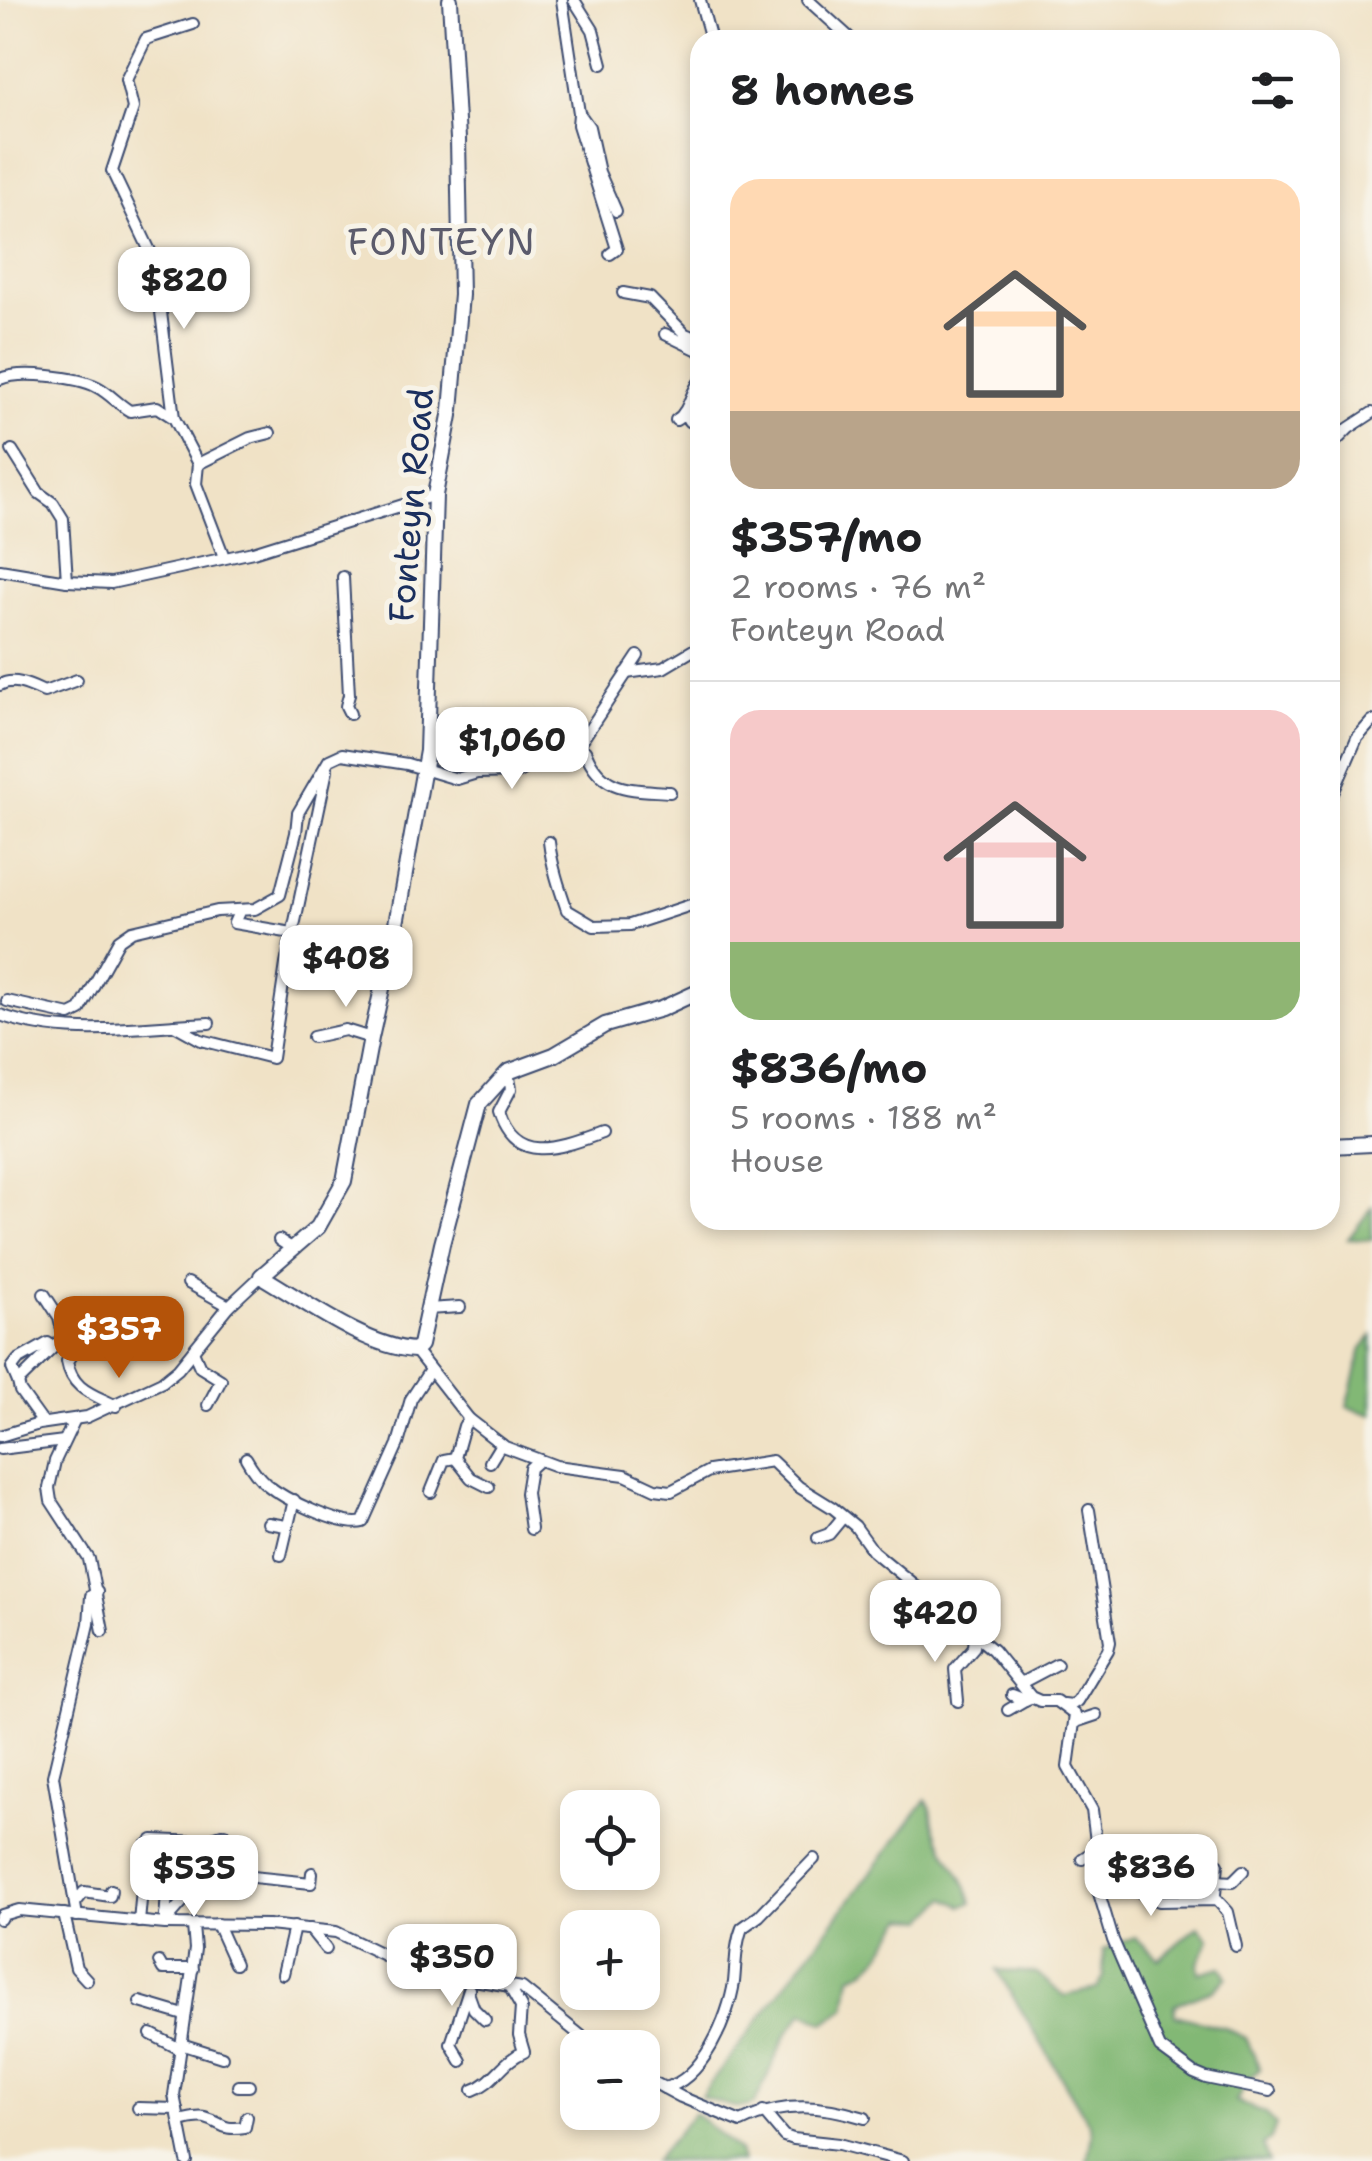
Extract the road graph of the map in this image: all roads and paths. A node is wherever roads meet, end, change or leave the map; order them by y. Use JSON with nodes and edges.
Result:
{"nodes":[{"id":1,"x":450,"y":0,"type":"edge"},
{"id":2,"x":562,"y":0,"type":"edge"},
{"id":3,"x":574,"y":0,"type":"edge"},
{"id":4,"x":700,"y":0,"type":"edge"},
{"id":5,"x":808,"y":0,"type":"edge"},
{"id":6,"x":193,"y":24,"type":"dead end"},
{"id":7,"x":708,"y":30,"type":"edge"},
{"id":8,"x":841,"y":30,"type":"edge"},
{"id":9,"x":602,"y":64,"type":"dead end"},
{"id":10,"x":579,"y":113,"type":"junction"},
{"id":11,"x":616,"y":211,"type":"dead end"},
{"id":12,"x":610,"y":254,"type":"dead end"},
{"id":13,"x":623,"y":293,"type":"dead end"},
{"id":14,"x":665,"y":334,"type":"dead end"},
{"id":15,"x":690,"y":336,"type":"edge"},
{"id":16,"x":690,"y":346,"type":"edge"},
{"id":17,"x":0,"y":380,"type":"edge"},
{"id":18,"x":690,"y":398,"type":"edge"},
{"id":19,"x":1372,"y":413,"type":"edge"},
{"id":20,"x":174,"y":418,"type":"junction"},
{"id":21,"x":690,"y":421,"type":"edge"},
{"id":22,"x":270,"y":433,"type":"dead end"},
{"id":23,"x":1340,"y":437,"type":"edge"},
{"id":24,"x":12,"y":450,"type":"dead end"},
{"id":25,"x":198,"y":464,"type":"junction"},
{"id":26,"x":435,"y":495,"type":"junction"},
{"id":27,"x":224,"y":558,"type":"junction"},
{"id":28,"x":0,"y":570,"type":"edge"},
{"id":29,"x":342,"y":577,"type":"dead end"},
{"id":30,"x":67,"y":582,"type":"junction"},
{"id":31,"x":690,"y":652,"type":"edge"},
{"id":32,"x":638,"y":656,"type":"dead end"},
{"id":33,"x":626,"y":673,"type":"junction"},
{"id":34,"x":77,"y":680,"type":"dead end"},
{"id":35,"x":0,"y":685,"type":"edge"},
{"id":36,"x":350,"y":714,"type":"dead end"},
{"id":37,"x":1372,"y":721,"type":"edge"},
{"id":38,"x":577,"y":748,"type":"junction"},
{"id":39,"x":329,"y":760,"type":"junction"},
{"id":40,"x":425,"y":771,"type":"junction"},
{"id":41,"x":1340,"y":776,"type":"edge"},
{"id":42,"x":670,"y":792,"type":"dead end"},
{"id":43,"x":549,"y":842,"type":"dead end"},
{"id":44,"x":690,"y":905,"type":"edge"},
{"id":45,"x":239,"y":912,"type":"junction"},
{"id":46,"x":292,"y":933,"type":"junction"},
{"id":47,"x":690,"y":996,"type":"edge"},
{"id":48,"x":8,"y":1001,"type":"dead end"},
{"id":49,"x":0,"y":1014,"type":"edge"},
{"id":50,"x":209,"y":1023,"type":"dead end"},
{"id":51,"x":174,"y":1025,"type":"junction"},
{"id":52,"x":314,"y":1038,"type":"dead end"},
{"id":53,"x":370,"y":1038,"type":"junction"},
{"id":54,"x":508,"y":1072,"type":"junction"},
{"id":55,"x":602,"y":1133,"type":"dead end"},
{"id":56,"x":1372,"y":1144,"type":"edge"},
{"id":57,"x":1340,"y":1146,"type":"edge"},
{"id":58,"x":280,"y":1240,"type":"dead end"},
{"id":59,"x":293,"y":1249,"type":"junction"},
{"id":60,"x":262,"y":1276,"type":"junction"},
{"id":61,"x":188,"y":1284,"type":"dead end"},
{"id":62,"x":44,"y":1294,"type":"dead end"},
{"id":63,"x":229,"y":1306,"type":"junction"},
{"id":64,"x":460,"y":1307,"type":"dead end"},
{"id":65,"x":427,"y":1308,"type":"junction"},
{"id":66,"x":64,"y":1337,"type":"junction"},
{"id":67,"x":48,"y":1343,"type":"dead end"},
{"id":68,"x":193,"y":1350,"type":"junction"},
{"id":69,"x":415,"y":1350,"type":"junction"},
{"id":70,"x":430,"y":1370,"type":"junction"},
{"id":71,"x":18,"y":1382,"type":"junction"},
{"id":72,"x":208,"y":1405,"type":"dead end"},
{"id":73,"x":116,"y":1406,"type":"junction"},
{"id":74,"x":75,"y":1419,"type":"junction"},
{"id":75,"x":469,"y":1420,"type":"junction"},
{"id":76,"x":43,"y":1423,"type":"junction"},
{"id":77,"x":0,"y":1436,"type":"edge"},
{"id":78,"x":64,"y":1441,"type":"junction"},
{"id":79,"x":501,"y":1444,"type":"junction"},
{"id":80,"x":0,"y":1449,"type":"edge"},
{"id":81,"x":246,"y":1458,"type":"dead end"},
{"id":82,"x":455,"y":1458,"type":"junction"},
{"id":83,"x":538,"y":1460,"type":"junction"},
{"id":84,"x":490,"y":1462,"type":"dead end"},
{"id":85,"x":489,"y":1487,"type":"dead end"},
{"id":86,"x":431,"y":1492,"type":"dead end"},
{"id":87,"x":294,"y":1500,"type":"junction"},
{"id":88,"x":1088,"y":1510,"type":"dead end"},
{"id":89,"x":843,"y":1517,"type":"junction"},
{"id":90,"x":268,"y":1523,"type":"dead end"},
{"id":91,"x":286,"y":1526,"type":"junction"},
{"id":92,"x":532,"y":1529,"type":"dead end"},
{"id":93,"x":818,"y":1538,"type":"dead end"},
{"id":94,"x":281,"y":1555,"type":"dead end"},
{"id":95,"x":97,"y":1592,"type":"junction"},
{"id":96,"x":103,"y":1631,"type":"dead end"},
{"id":97,"x":976,"y":1635,"type":"junction"},
{"id":98,"x":1057,"y":1664,"type":"dead end"},
{"id":99,"x":1021,"y":1683,"type":"junction"},
{"id":100,"x":1012,"y":1695,"type":"dead end"},
{"id":101,"x":1028,"y":1699,"type":"junction"},
{"id":102,"x":958,"y":1701,"type":"dead end"},
{"id":103,"x":1062,"y":1704,"type":"junction"},
{"id":104,"x":1008,"y":1710,"type":"dead end"},
{"id":105,"x":1096,"y":1714,"type":"dead end"},
{"id":106,"x":1075,"y":1722,"type":"junction"},
{"id":107,"x":225,"y":1834,"type":"dead end"},
{"id":108,"x":1097,"y":1849,"type":"junction"},
{"id":109,"x":814,"y":1859,"type":"dead end"},
{"id":110,"x":1082,"y":1859,"type":"dead end"},
{"id":111,"x":1218,"y":1864,"type":"dead end"},
{"id":112,"x":1243,"y":1871,"type":"dead end"},
{"id":113,"x":312,"y":1873,"type":"dead end"},
{"id":114,"x":224,"y":1874,"type":"dead end"},
{"id":115,"x":1217,"y":1881,"type":"junction"},
{"id":116,"x":168,"y":1883,"type":"dead end"},
{"id":117,"x":1096,"y":1883,"type":"junction"},
{"id":118,"x":184,"y":1885,"type":"dead end"},
{"id":119,"x":111,"y":1890,"type":"dead end"},
{"id":120,"x":1208,"y":1901,"type":"junction"},
{"id":121,"x":76,"y":1910,"type":"junction"},
{"id":122,"x":64,"y":1914,"type":"junction"},
{"id":123,"x":0,"y":1919,"type":"edge"},
{"id":124,"x":165,"y":1920,"type":"junction"},
{"id":125,"x":139,"y":1922,"type":"junction"},
{"id":126,"x":217,"y":1924,"type":"junction"},
{"id":127,"x":193,"y":1926,"type":"junction"},
{"id":128,"x":294,"y":1928,"type":"junction"},
{"id":129,"x":310,"y":1929,"type":"junction"},
{"id":130,"x":1236,"y":1946,"type":"dead end"},
{"id":131,"x":326,"y":1949,"type":"dead end"},
{"id":132,"x":159,"y":1962,"type":"dead end"},
{"id":133,"x":235,"y":1964,"type":"dead end"},
{"id":134,"x":193,"y":1969,"type":"junction"},
{"id":135,"x":283,"y":1974,"type":"dead end"},
{"id":136,"x":87,"y":1980,"type":"dead end"},
{"id":137,"x":470,"y":1984,"type":"junction"},
{"id":138,"x":509,"y":1986,"type":"junction"},
{"id":139,"x":140,"y":2002,"type":"dead end"},
{"id":140,"x":184,"y":2014,"type":"junction"},
{"id":141,"x":486,"y":2020,"type":"dead end"},
{"id":142,"x":575,"y":2030,"type":"edge"},
{"id":143,"x":151,"y":2034,"type":"dead end"},
{"id":144,"x":181,"y":2046,"type":"junction"},
{"id":145,"x":222,"y":2057,"type":"dead end"},
{"id":146,"x":461,"y":2061,"type":"dead end"},
{"id":147,"x":660,"y":2086,"type":"edge"},
{"id":148,"x":664,"y":2088,"type":"junction"},
{"id":149,"x":473,"y":2090,"type":"dead end"},
{"id":150,"x":1270,"y":2091,"type":"dead end"},
{"id":151,"x":138,"y":2108,"type":"dead end"},
{"id":152,"x":764,"y":2111,"type":"junction"},
{"id":153,"x":221,"y":2114,"type":"dead end"},
{"id":154,"x":247,"y":2117,"type":"dead end"},
{"id":155,"x":178,"y":2118,"type":"junction"},
{"id":156,"x":205,"y":2118,"type":"junction"},
{"id":157,"x":865,"y":2118,"type":"dead end"},
{"id":158,"x":169,"y":2137,"type":"dead end"},
{"id":159,"x":186,"y":2161,"type":"edge"},
{"id":160,"x":903,"y":2161,"type":"edge"}],
"edges":[{"from":1,"to":26,"type":"street","name":"Fonteyn Road"},
{"from":2,"to":10,"type":"street"},
{"from":3,"to":9,"type":"street"},
{"from":4,"to":7,"type":"street"},
{"from":5,"to":8,"type":"street"},
{"from":6,"to":20,"type":"street"},
{"from":10,"to":11,"type":"street"},
{"from":10,"to":12,"type":"street"},
{"from":13,"to":15,"type":"street"},
{"from":14,"to":16,"type":"street"},
{"from":17,"to":20,"type":"street"},
{"from":18,"to":21,"type":"street"},
{"from":19,"to":23,"type":"street"},
{"from":20,"to":25,"type":"street"},
{"from":22,"to":25,"type":"street"},
{"from":24,"to":30,"type":"street"},
{"from":25,"to":27,"type":"street"},
{"from":26,"to":27,"type":"street"},
{"from":26,"to":40,"type":"street","name":"Fonteyn Road"},
{"from":27,"to":30,"type":"street"},
{"from":28,"to":30,"type":"street"},
{"from":29,"to":36,"type":"street"},
{"from":31,"to":33,"type":"street"},
{"from":32,"to":33,"type":"street"},
{"from":33,"to":38,"type":"street"},
{"from":34,"to":35,"type":"street"},
{"from":37,"to":41,"type":"street"},
{"from":38,"to":40,"type":"street"},
{"from":38,"to":42,"type":"street"},
{"from":39,"to":40,"type":"street"},
{"from":39,"to":45,"type":"street"},
{"from":39,"to":46,"type":"street"},
{"from":40,"to":53,"type":"street","name":"Fonteyn Road"},
{"from":43,"to":44,"type":"street"},
{"from":45,"to":46,"type":"street"},
{"from":45,"to":48,"type":"street"},
{"from":46,"to":51,"type":"street"},
{"from":47,"to":54,"type":"street"},
{"from":49,"to":51,"type":"street"},
{"from":50,"to":51,"type":"street"},
{"from":52,"to":53,"type":"street"},
{"from":53,"to":59,"type":"street","name":"Fonteyn Road"},
{"from":54,"to":55,"type":"street"},
{"from":54,"to":65,"type":"street"},
{"from":56,"to":57,"type":"street"},
{"from":58,"to":59,"type":"street"},
{"from":59,"to":60,"type":"street","name":"Fonteyn Road"},
{"from":60,"to":63,"type":"street"},
{"from":60,"to":69,"type":"street"},
{"from":61,"to":63,"type":"street"},
{"from":62,"to":66,"type":"street"},
{"from":63,"to":68,"type":"street"},
{"from":64,"to":65,"type":"street"},
{"from":65,"to":69,"type":"street"},
{"from":66,"to":71,"type":"street"},
{"from":66,"to":73,"type":"street"},
{"from":67,"to":71,"type":"street"},
{"from":68,"to":72,"type":"street"},
{"from":68,"to":73,"type":"street"},
{"from":69,"to":70,"type":"street"},
{"from":70,"to":75,"type":"street"},
{"from":70,"to":87,"type":"street"},
{"from":71,"to":76,"type":"street"},
{"from":73,"to":74,"type":"street"},
{"from":74,"to":76,"type":"street"},
{"from":74,"to":78,"type":"street"},
{"from":75,"to":79,"type":"street"},
{"from":75,"to":82,"type":"street"},
{"from":76,"to":77,"type":"street"},
{"from":78,"to":80,"type":"street"},
{"from":78,"to":95,"type":"street"},
{"from":79,"to":83,"type":"street"},
{"from":79,"to":84,"type":"street"},
{"from":81,"to":87,"type":"street"},
{"from":82,"to":85,"type":"street"},
{"from":82,"to":86,"type":"street"},
{"from":83,"to":89,"type":"street"},
{"from":83,"to":92,"type":"street"},
{"from":87,"to":91,"type":"street"},
{"from":88,"to":103,"type":"street"},
{"from":89,"to":93,"type":"street"},
{"from":89,"to":97,"type":"street"},
{"from":90,"to":91,"type":"street"},
{"from":91,"to":94,"type":"street"},
{"from":95,"to":96,"type":"street"},
{"from":95,"to":121,"type":"street"},
{"from":97,"to":99,"type":"street"},
{"from":97,"to":102,"type":"street"},
{"from":98,"to":99,"type":"street"},
{"from":99,"to":101,"type":"street"},
{"from":100,"to":101,"type":"street"},
{"from":101,"to":103,"type":"street"},
{"from":101,"to":104,"type":"street"},
{"from":103,"to":106,"type":"street"},
{"from":105,"to":106,"type":"street"},
{"from":106,"to":108,"type":"street"},
{"from":107,"to":125,"type":"street"},
{"from":108,"to":110,"type":"street"},
{"from":108,"to":117,"type":"street"},
{"from":109,"to":148,"type":"street"},
{"from":111,"to":115,"type":"street"},
{"from":112,"to":115,"type":"street"},
{"from":113,"to":114,"type":"street"},
{"from":115,"to":120,"type":"street"},
{"from":116,"to":124,"type":"street"},
{"from":117,"to":120,"type":"street"},
{"from":117,"to":150,"type":"street"},
{"from":118,"to":124,"type":"street"},
{"from":119,"to":121,"type":"street"},
{"from":120,"to":130,"type":"street"},
{"from":121,"to":122,"type":"street"},
{"from":121,"to":125,"type":"street"},
{"from":122,"to":123,"type":"street"},
{"from":122,"to":136,"type":"street"},
{"from":124,"to":125,"type":"street"},
{"from":124,"to":127,"type":"street"},
{"from":126,"to":127,"type":"street"},
{"from":126,"to":128,"type":"street"},
{"from":126,"to":133,"type":"street"},
{"from":127,"to":134,"type":"street"},
{"from":128,"to":129,"type":"street"},
{"from":128,"to":135,"type":"street"},
{"from":129,"to":131,"type":"street"},
{"from":129,"to":137,"type":"street"},
{"from":132,"to":134,"type":"street"},
{"from":134,"to":140,"type":"street"},
{"from":137,"to":138,"type":"street"},
{"from":137,"to":141,"type":"street"},
{"from":137,"to":146,"type":"street"},
{"from":138,"to":142,"type":"street"},
{"from":138,"to":149,"type":"street"},
{"from":139,"to":140,"type":"street"},
{"from":140,"to":144,"type":"street"},
{"from":143,"to":144,"type":"street"},
{"from":144,"to":145,"type":"street"},
{"from":144,"to":155,"type":"street"},
{"from":147,"to":148,"type":"street"},
{"from":148,"to":152,"type":"street"},
{"from":151,"to":155,"type":"street"},
{"from":152,"to":157,"type":"street"},
{"from":152,"to":160,"type":"street"},
{"from":153,"to":156,"type":"street"},
{"from":154,"to":156,"type":"street"},
{"from":155,"to":156,"type":"street"},
{"from":155,"to":158,"type":"street"},
{"from":155,"to":159,"type":"street"}]}
